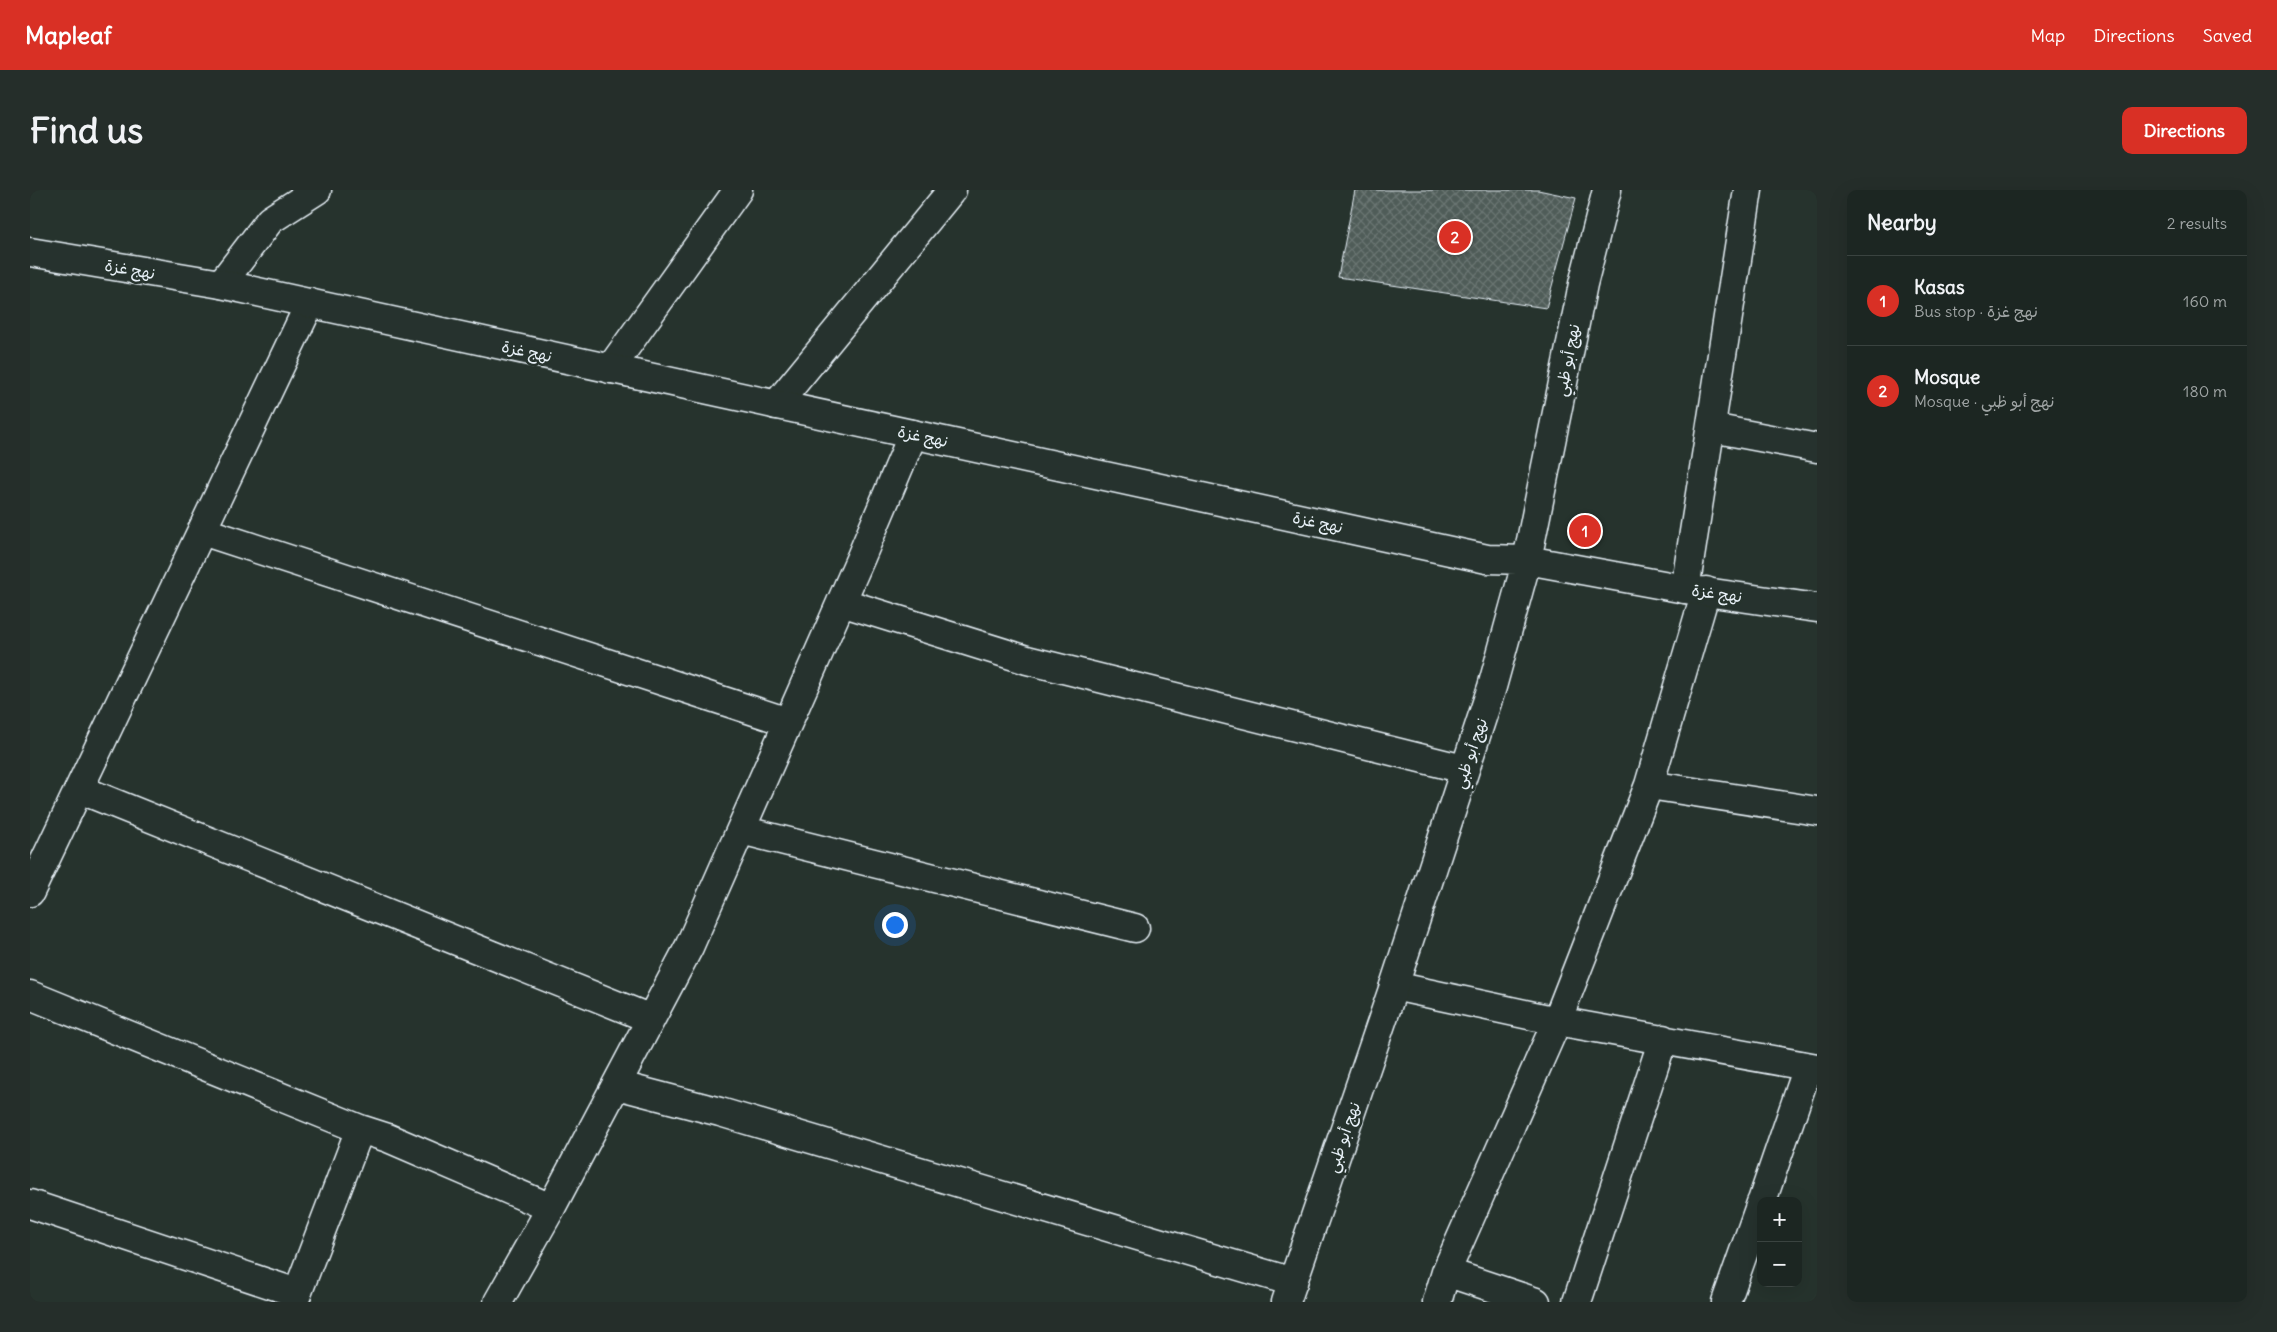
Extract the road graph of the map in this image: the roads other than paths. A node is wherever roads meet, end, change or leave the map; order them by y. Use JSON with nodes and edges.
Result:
{"nodes":[{"id":1,"x":317,"y":190,"type":"edge"},
{"id":2,"x":738,"y":190,"type":"edge"},
{"id":3,"x":952,"y":190,"type":"edge"},
{"id":4,"x":1607,"y":190,"type":"edge"},
{"id":5,"x":1748,"y":190,"type":"edge"},
{"id":6,"x":30,"y":252,"type":"edge"},
{"id":7,"x":221,"y":284,"type":"junction"},
{"id":8,"x":310,"y":304,"type":"junction"},
{"id":9,"x":610,"y":369,"type":"junction"},
{"id":10,"x":776,"y":405,"type":"junction"},
{"id":11,"x":1712,"y":428,"type":"junction"},
{"id":12,"x":912,"y":434,"type":"junction"},
{"id":13,"x":1817,"y":448,"type":"edge"},
{"id":14,"x":202,"y":531,"type":"junction"},
{"id":15,"x":1527,"y":560,"type":"junction"},
{"id":16,"x":1696,"y":590,"type":"junction"},
{"id":17,"x":841,"y":602,"type":"junction"},
{"id":18,"x":1817,"y":608,"type":"edge"},
{"id":19,"x":788,"y":722,"type":"junction"},
{"id":20,"x":1464,"y":769,"type":"junction"},
{"id":21,"x":1649,"y":785,"type":"junction"},
{"id":22,"x":79,"y":789,"type":"junction"},
{"id":23,"x":1817,"y":811,"type":"edge"},
{"id":24,"x":741,"y":830,"type":"junction"},
{"id":25,"x":30,"y":892,"type":"edge"},
{"id":26,"x":1135,"y":928,"type":"dead end"},
{"id":27,"x":1394,"y":986,"type":"junction"},
{"id":28,"x":30,"y":995,"type":"edge"},
{"id":29,"x":652,"y":1019,"type":"junction"},
{"id":30,"x":1557,"y":1021,"type":"junction"},
{"id":31,"x":1663,"y":1039,"type":"junction"},
{"id":32,"x":1813,"y":1067,"type":"edge"},
{"id":33,"x":617,"y":1084,"type":"junction"},
{"id":34,"x":360,"y":1129,"type":"junction"},
{"id":35,"x":1763,"y":1197,"type":"edge"},
{"id":36,"x":30,"y":1204,"type":"edge"},
{"id":37,"x":552,"y":1208,"type":"junction"},
{"id":38,"x":1757,"y":1213,"type":"edge"},
{"id":39,"x":1446,"y":1272,"type":"junction"},
{"id":40,"x":1289,"y":1292,"type":"edge"},
{"id":41,"x":296,"y":1297,"type":"edge"},
{"id":42,"x":498,"y":1302,"type":"edge"},
{"id":43,"x":1437,"y":1302,"type":"edge"},
{"id":44,"x":1536,"y":1302,"type":"edge"},
{"id":45,"x":1577,"y":1302,"type":"edge"},
{"id":46,"x":1726,"y":1302,"type":"edge"}],
"edges":[{"from":1,"to":7,"type":"street"},
{"from":2,"to":9,"type":"street"},
{"from":3,"to":10,"type":"street"},
{"from":4,"to":15,"type":"street","name":"نهج أبو ظبي"},
{"from":5,"to":11,"type":"street"},
{"from":6,"to":7,"type":"street","name":"نهج غزة"},
{"from":7,"to":8,"type":"street","name":"نهج غزة"},
{"from":8,"to":9,"type":"street","name":"نهج غزة"},
{"from":8,"to":14,"type":"street"},
{"from":9,"to":10,"type":"street","name":"نهج غزة"},
{"from":10,"to":12,"type":"street","name":"نهج غزة"},
{"from":11,"to":13,"type":"street"},
{"from":11,"to":16,"type":"street"},
{"from":12,"to":15,"type":"street","name":"نهج غزة"},
{"from":12,"to":17,"type":"street"},
{"from":14,"to":19,"type":"street"},
{"from":14,"to":22,"type":"street"},
{"from":15,"to":16,"type":"street","name":"نهج غزة"},
{"from":15,"to":20,"type":"street","name":"نهج أبو ظبي"},
{"from":16,"to":18,"type":"street","name":"نهج غزة"},
{"from":16,"to":21,"type":"street"},
{"from":17,"to":19,"type":"street"},
{"from":17,"to":20,"type":"street"},
{"from":19,"to":24,"type":"street"},
{"from":20,"to":27,"type":"street","name":"نهج أبو ظبي"},
{"from":21,"to":23,"type":"street"},
{"from":21,"to":30,"type":"street"},
{"from":22,"to":25,"type":"street"},
{"from":22,"to":29,"type":"street"},
{"from":24,"to":26,"type":"street"},
{"from":24,"to":29,"type":"street"},
{"from":27,"to":30,"type":"street"},
{"from":27,"to":40,"type":"street","name":"نهج أبو ظبي"},
{"from":28,"to":34,"type":"street"},
{"from":29,"to":33,"type":"street"},
{"from":30,"to":31,"type":"street"},
{"from":30,"to":39,"type":"street"},
{"from":31,"to":32,"type":"street"},
{"from":31,"to":45,"type":"street"},
{"from":32,"to":35,"type":"street"},
{"from":33,"to":37,"type":"street"},
{"from":33,"to":40,"type":"street"},
{"from":34,"to":37,"type":"street"},
{"from":34,"to":41,"type":"street"},
{"from":36,"to":41,"type":"street"},
{"from":37,"to":42,"type":"street"},
{"from":38,"to":46,"type":"street"},
{"from":39,"to":43,"type":"street"},
{"from":39,"to":44,"type":"street"}]}
